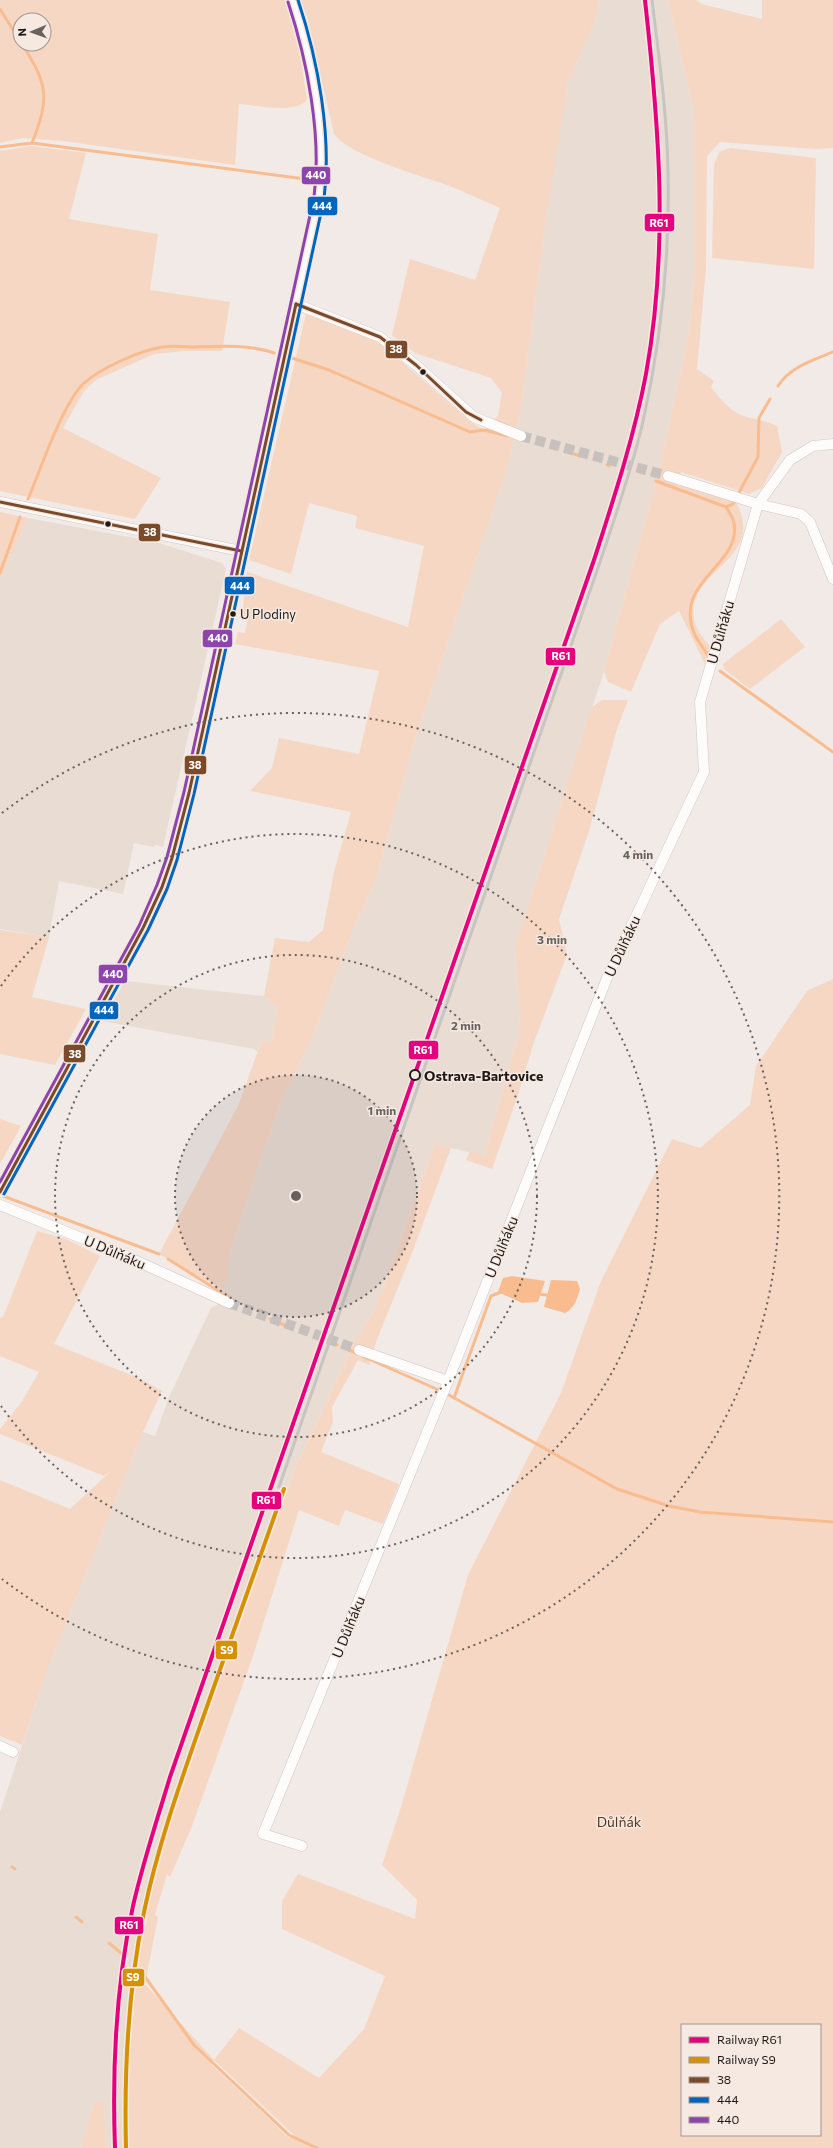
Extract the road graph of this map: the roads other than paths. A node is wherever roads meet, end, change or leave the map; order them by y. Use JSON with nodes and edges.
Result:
{"nodes":[{"id":1,"x":292,"y":0,"type":"edge"},
{"id":2,"x":296,"y":304,"type":"junction"},
{"id":3,"x":521,"y":436,"type":"tunnel mouth"},
{"id":4,"x":833,"y":444,"type":"edge"},
{"id":5,"x":668,"y":476,"type":"tunnel mouth"},
{"id":6,"x":0,"y":502,"type":"edge"},
{"id":7,"x":758,"y":504,"type":"junction"},
{"id":8,"x":241,"y":551,"type":"junction"},
{"id":9,"x":833,"y":579,"type":"edge"},
{"id":10,"x":0,"y":1192,"type":"edge"},
{"id":11,"x":0,"y":1205,"type":"edge"},
{"id":12,"x":229,"y":1303,"type":"tunnel mouth"},
{"id":13,"x":359,"y":1350,"type":"tunnel mouth"},
{"id":14,"x":448,"y":1381,"type":"junction"},
{"id":15,"x":0,"y":1746,"type":"edge"},
{"id":16,"x":13,"y":1752,"type":"dead end"},
{"id":17,"x":302,"y":1846,"type":"dead end"}],
"edges":[{"from":1,"to":2,"type":"street"},
{"from":2,"to":3,"type":"street"},
{"from":2,"to":8,"type":"street"},
{"from":4,"to":7,"type":"street","name":"U Důlňáku"},
{"from":5,"to":7,"type":"street"},
{"from":6,"to":8,"type":"street"},
{"from":7,"to":9,"type":"street"},
{"from":7,"to":14,"type":"street","name":"U Důlňáku"},
{"from":8,"to":10,"type":"street"},
{"from":11,"to":12,"type":"street","name":"U Důlňáku"},
{"from":13,"to":14,"type":"street"},
{"from":14,"to":17,"type":"street","name":"U Důlňáku"},
{"from":15,"to":16,"type":"street"}]}
